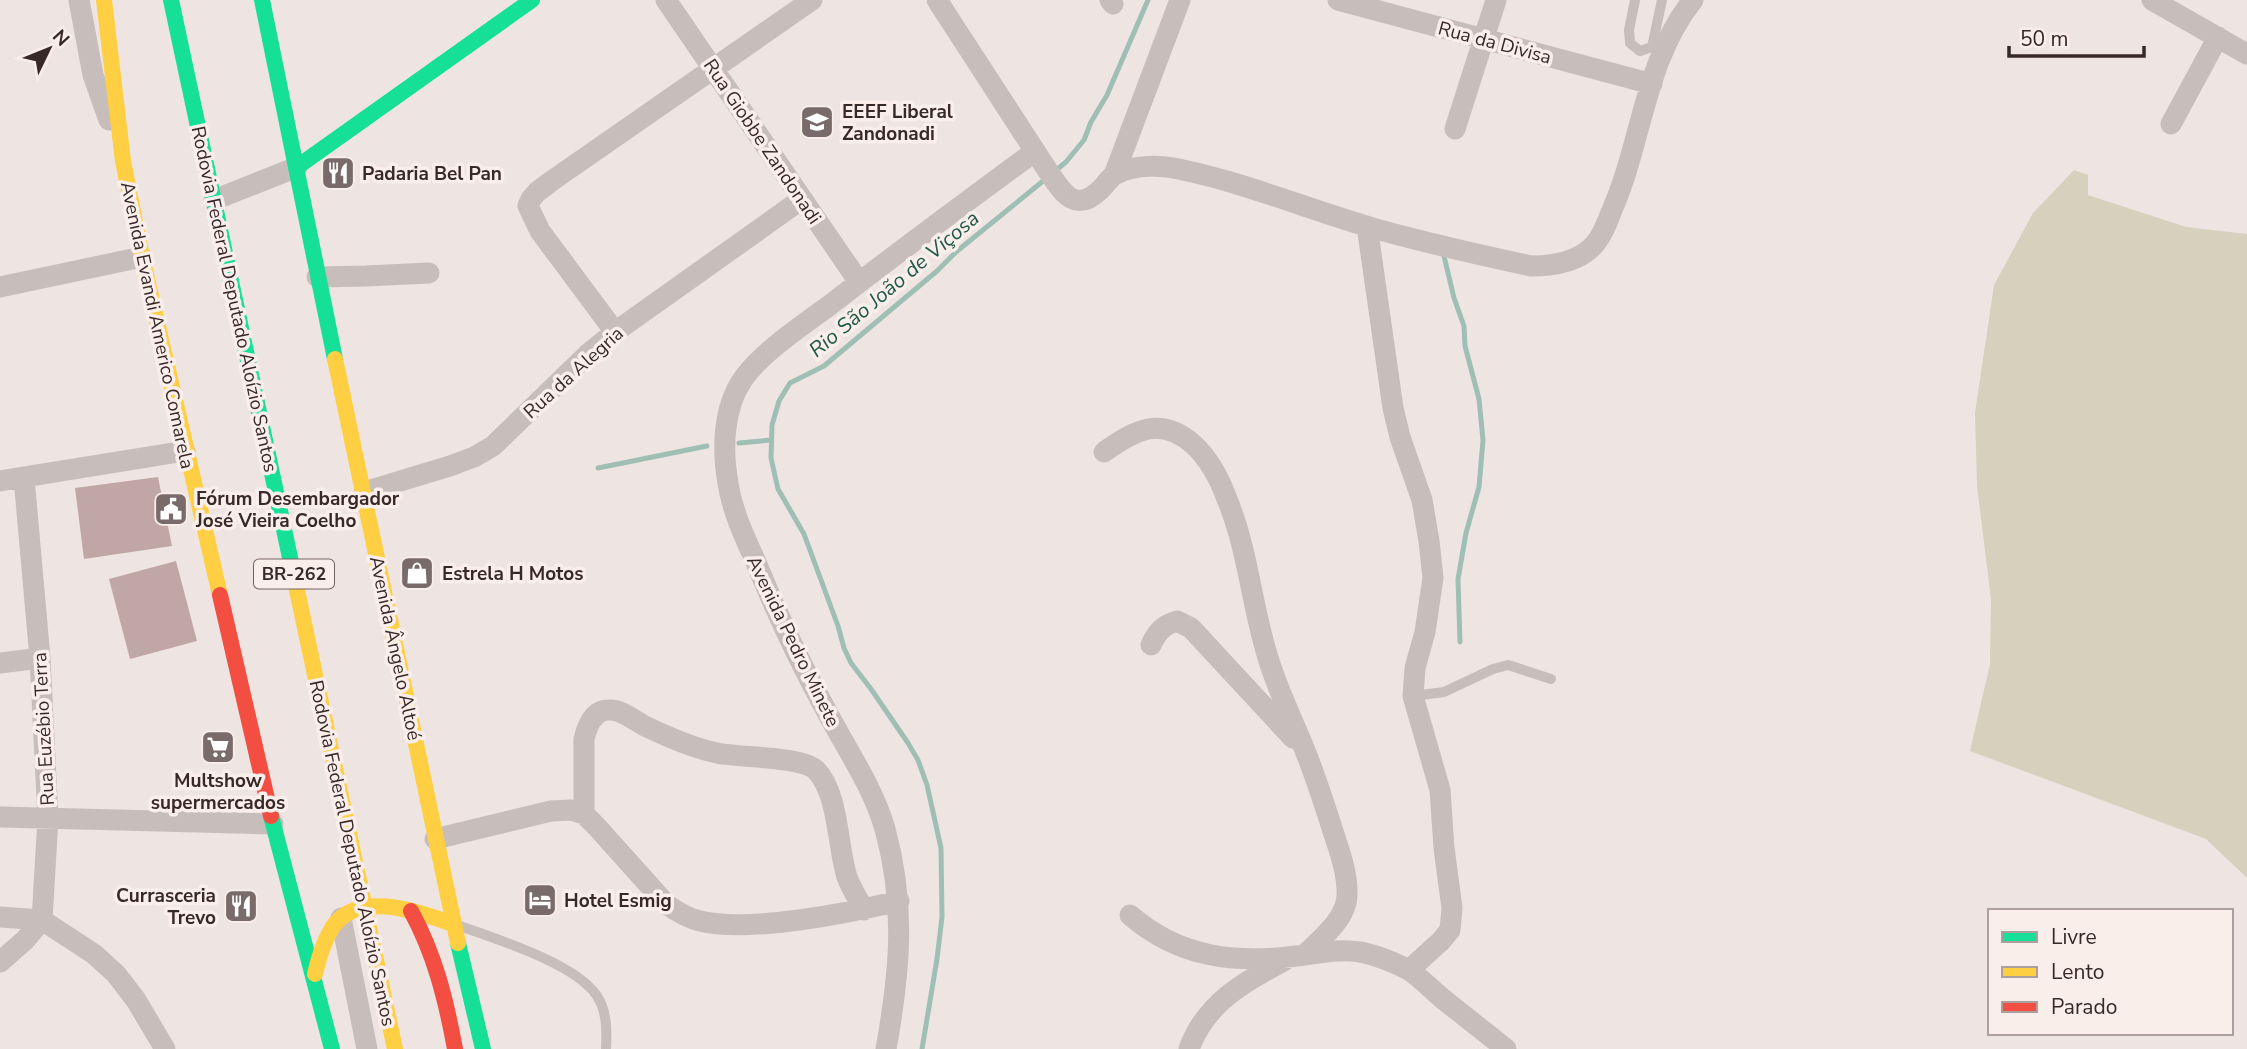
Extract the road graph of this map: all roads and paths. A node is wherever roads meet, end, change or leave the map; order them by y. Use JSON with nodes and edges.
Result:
{"nodes":[{"id":1,"x":79,"y":0,"type":"edge"},
{"id":2,"x":104,"y":0,"type":"edge"},
{"id":3,"x":171,"y":0,"type":"edge"},
{"id":4,"x":262,"y":0,"type":"edge"},
{"id":5,"x":532,"y":0,"type":"edge"},
{"id":6,"x":666,"y":0,"type":"edge"},
{"id":7,"x":812,"y":0,"type":"edge"},
{"id":8,"x":937,"y":0,"type":"edge"},
{"id":9,"x":1180,"y":0,"type":"edge"},
{"id":10,"x":1338,"y":0,"type":"edge"},
{"id":11,"x":1496,"y":0,"type":"edge"},
{"id":12,"x":1635,"y":0,"type":"edge"},
{"id":13,"x":1662,"y":0,"type":"edge"},
{"id":14,"x":1693,"y":0,"type":"edge"},
{"id":15,"x":2152,"y":0,"type":"edge"},
{"id":16,"x":2218,"y":37,"type":"junction"},
{"id":17,"x":1485,"y":40,"type":"junction"},
{"id":18,"x":1659,"y":44,"type":"junction"},
{"id":19,"x":2247,"y":54,"type":"edge"},
{"id":20,"x":713,"y":70,"type":"junction"},
{"id":21,"x":1652,"y":84,"type":"junction"},
{"id":22,"x":2171,"y":124,"type":"dead end"},
{"id":23,"x":1455,"y":129,"type":"dead end"},
{"id":24,"x":1040,"y":160,"type":"junction"},
{"id":25,"x":123,"y":161,"type":"junction"},
{"id":26,"x":297,"y":167,"type":"junction"},
{"id":27,"x":1114,"y":175,"type":"junction"},
{"id":28,"x":802,"y":199,"type":"junction"},
{"id":29,"x":214,"y":200,"type":"junction"},
{"id":30,"x":1367,"y":226,"type":"junction"},
{"id":31,"x":142,"y":257,"type":"junction"},
{"id":32,"x":429,"y":272,"type":"dead end"},
{"id":33,"x":317,"y":276,"type":"junction"},
{"id":34,"x":859,"y":282,"type":"junction"},
{"id":35,"x":0,"y":287,"type":"edge"},
{"id":36,"x":615,"y":332,"type":"junction"},
{"id":37,"x":185,"y":451,"type":"junction"},
{"id":38,"x":1104,"y":452,"type":"dead end"},
{"id":39,"x":24,"y":478,"type":"junction"},
{"id":40,"x":0,"y":481,"type":"edge"},
{"id":41,"x":364,"y":492,"type":"junction"},
{"id":42,"x":1151,"y":645,"type":"dead end"},
{"id":43,"x":40,"y":658,"type":"junction"},
{"id":44,"x":0,"y":663,"type":"edge"},
{"id":45,"x":1551,"y":679,"type":"dead end"},
{"id":46,"x":1413,"y":696,"type":"junction"},
{"id":47,"x":1306,"y":752,"type":"junction"},
{"id":48,"x":584,"y":814,"type":"junction"},
{"id":49,"x":0,"y":817,"type":"edge"},
{"id":50,"x":48,"y":818,"type":"junction"},
{"id":51,"x":272,"y":824,"type":"junction"},
{"id":52,"x":435,"y":839,"type":"junction"},
{"id":53,"x":899,"y":901,"type":"junction"},
{"id":54,"x":365,"y":906,"type":"junction"},
{"id":55,"x":864,"y":910,"type":"junction"},
{"id":56,"x":411,"y":911,"type":"junction"},
{"id":57,"x":1130,"y":915,"type":"dead end"},
{"id":58,"x":0,"y":917,"type":"edge"},
{"id":59,"x":341,"y":918,"type":"junction"},
{"id":60,"x":42,"y":920,"type":"junction"},
{"id":61,"x":453,"y":924,"type":"junction"},
{"id":62,"x":1298,"y":956,"type":"junction"},
{"id":63,"x":0,"y":962,"type":"edge"},
{"id":64,"x":1409,"y":970,"type":"junction"},
{"id":65,"x":315,"y":978,"type":"junction"},
{"id":66,"x":165,"y":1049,"type":"edge"},
{"id":67,"x":332,"y":1049,"type":"edge"},
{"id":68,"x":367,"y":1049,"type":"edge"},
{"id":69,"x":395,"y":1049,"type":"edge"},
{"id":70,"x":454,"y":1049,"type":"edge"},
{"id":71,"x":484,"y":1049,"type":"edge"},
{"id":72,"x":607,"y":1049,"type":"edge"},
{"id":73,"x":886,"y":1049,"type":"edge"},
{"id":74,"x":1189,"y":1049,"type":"edge"},
{"id":75,"x":1506,"y":1049,"type":"edge"}],
"edges":[{"from":1,"to":25,"type":"street","name":"Avenida Evandi Americo Comarela"},
{"from":2,"to":25,"type":"main road"},
{"from":3,"to":29,"type":"main road","name":"Rodovia Federal Deputado Aloízio Santos","number":"BR-262"},
{"from":4,"to":26,"type":"main road","name":"Avenida Ângelo Altoé"},
{"from":5,"to":26,"type":"main road"},
{"from":6,"to":20,"type":"street","name":"Rua Giobbe Zandonadi"},
{"from":7,"to":20,"type":"street"},
{"from":8,"to":24,"type":"street"},
{"from":9,"to":27,"type":"street"},
{"from":10,"to":17,"type":"street","name":"Rua da Divisa"},
{"from":11,"to":17,"type":"street"},
{"from":12,"to":18,"type":"lane"},
{"from":13,"to":18,"type":"lane"},
{"from":14,"to":18,"type":"street"},
{"from":15,"to":16,"type":"street"},
{"from":16,"to":19,"type":"street"},
{"from":16,"to":22,"type":"street"},
{"from":17,"to":21,"type":"street","name":"Rua da Divisa"},
{"from":17,"to":23,"type":"street"},
{"from":18,"to":21,"type":"street"},
{"from":20,"to":28,"type":"street","name":"Rua Giobbe Zandonadi"},
{"from":20,"to":36,"type":"street"},
{"from":21,"to":30,"type":"street"},
{"from":24,"to":27,"type":"street"},
{"from":24,"to":34,"type":"street","name":"Avenida Pedro Minete"},
{"from":25,"to":31,"type":"main road","name":"Avenida Evandi Americo Comarela"},
{"from":26,"to":29,"type":"street"},
{"from":26,"to":33,"type":"main road","name":"Avenida Ângelo Altoé"},
{"from":27,"to":30,"type":"street"},
{"from":28,"to":34,"type":"street","name":"Rua Giobbe Zandonadi"},
{"from":28,"to":36,"type":"street","name":"Rua da Alegria"},
{"from":29,"to":54,"type":"main road","name":"Rodovia Federal Deputado Aloízio Santos","number":"BR-262"},
{"from":30,"to":46,"type":"street"},
{"from":31,"to":35,"type":"street"},
{"from":31,"to":37,"type":"main road","name":"Avenida Evandi Americo Comarela"},
{"from":32,"to":33,"type":"street"},
{"from":33,"to":41,"type":"main road","name":"Avenida Ângelo Altoé"},
{"from":34,"to":53,"type":"street","name":"Avenida Pedro Minete"},
{"from":36,"to":41,"type":"street","name":"Rua da Alegria"},
{"from":37,"to":39,"type":"street"},
{"from":37,"to":51,"type":"main road","name":"Avenida Evandi Americo Comarela"},
{"from":38,"to":47,"type":"street"},
{"from":39,"to":40,"type":"street"},
{"from":39,"to":43,"type":"street","name":"Rua Euzébio Terra"},
{"from":41,"to":52,"type":"main road","name":"Avenida Ângelo Altoé"},
{"from":42,"to":47,"type":"street"},
{"from":43,"to":44,"type":"street"},
{"from":43,"to":50,"type":"street","name":"Rua Euzébio Terra"},
{"from":45,"to":46,"type":"lane"},
{"from":46,"to":64,"type":"street"},
{"from":47,"to":62,"type":"street"},
{"from":48,"to":52,"type":"street"},
{"from":48,"to":55,"type":"street"},
{"from":48,"to":55,"type":"street"},
{"from":49,"to":50,"type":"street"},
{"from":50,"to":51,"type":"street"},
{"from":50,"to":60,"type":"street","name":"Rua Euzébio Terra"},
{"from":51,"to":65,"type":"main road","name":"Avenida Evandi Americo Comarela"},
{"from":52,"to":61,"type":"main road","name":"Avenida Ângelo Altoé"},
{"from":53,"to":55,"type":"street"},
{"from":53,"to":73,"type":"street","name":"Avenida Pedro Minete"},
{"from":54,"to":56,"type":"main road"},
{"from":54,"to":59,"type":"main road"},
{"from":54,"to":69,"type":"main road","name":"Rodovia Federal Deputado Aloízio Santos","number":"BR-262"},
{"from":56,"to":61,"type":"main road"},
{"from":56,"to":70,"type":"main road"},
{"from":57,"to":62,"type":"street"},
{"from":58,"to":60,"type":"street"},
{"from":59,"to":65,"type":"main road"},
{"from":59,"to":68,"type":"street"},
{"from":60,"to":63,"type":"street"},
{"from":60,"to":66,"type":"street"},
{"from":61,"to":71,"type":"main road","name":"Avenida Ângelo Altoé"},
{"from":61,"to":72,"type":"lane"},
{"from":62,"to":64,"type":"street"},
{"from":62,"to":74,"type":"street"},
{"from":64,"to":75,"type":"street"},
{"from":65,"to":67,"type":"main road","name":"Avenida Evandi Americo Comarela"}]}
